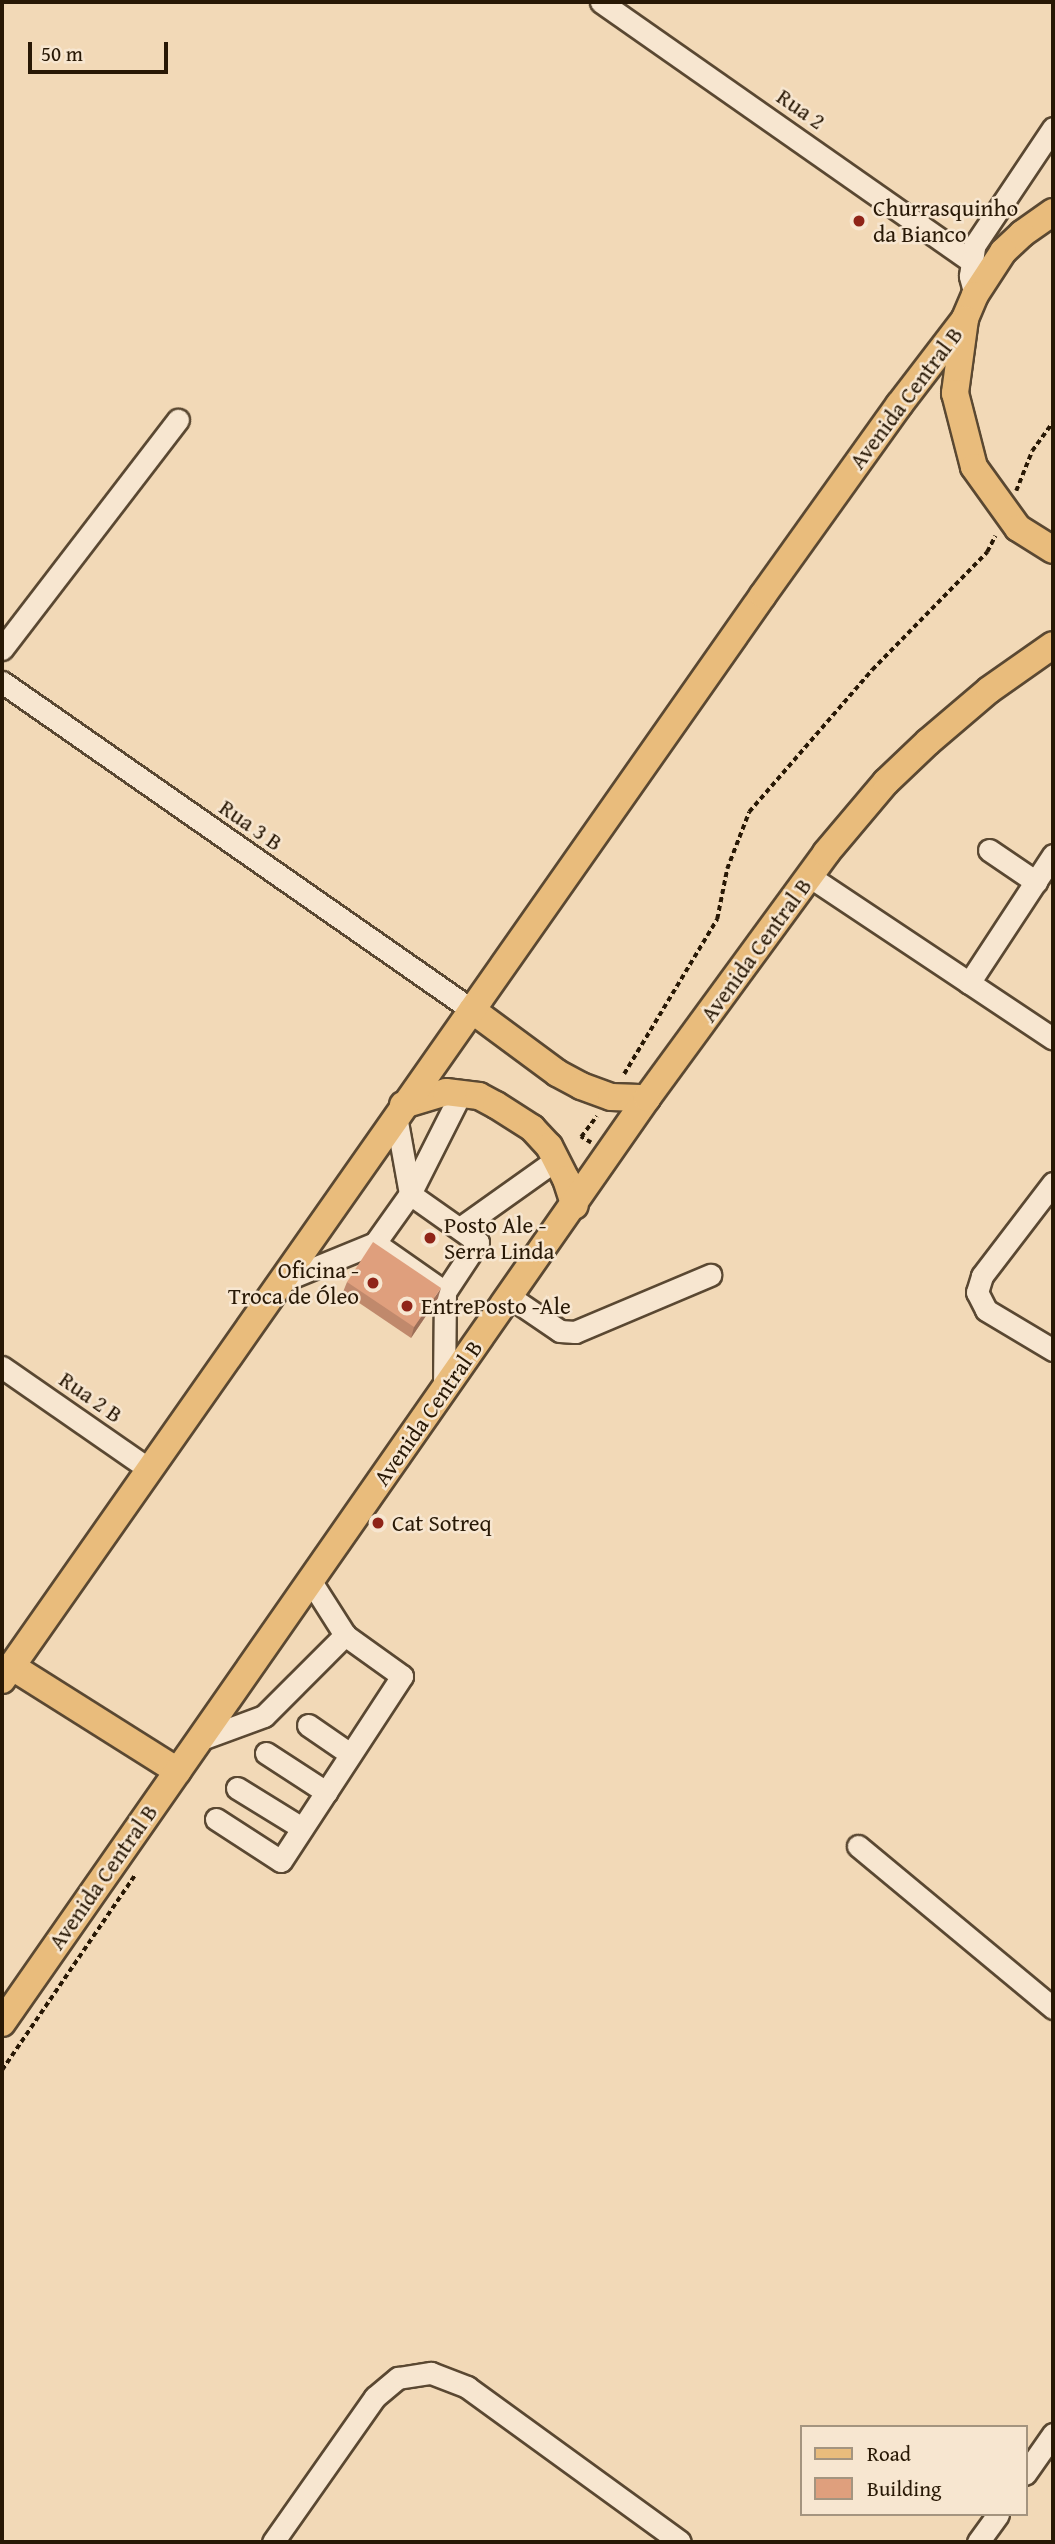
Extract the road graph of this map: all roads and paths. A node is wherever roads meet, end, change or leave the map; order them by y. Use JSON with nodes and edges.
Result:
{"nodes":[{"id":1,"x":601,"y":2,"type":"edge"},
{"id":2,"x":1053,"y":128,"type":"edge"},
{"id":3,"x":1053,"y":212,"type":"edge"},
{"id":4,"x":970,"y":260,"type":"junction"},
{"id":5,"x":970,"y":307,"type":"junction"},
{"id":6,"x":178,"y":420,"type":"dead end"},
{"id":7,"x":1053,"y":550,"type":"edge"},
{"id":8,"x":1053,"y":645,"type":"edge"},
{"id":9,"x":2,"y":649,"type":"edge"},
{"id":10,"x":2,"y":681,"type":"edge"},
{"id":11,"x":989,"y":850,"type":"dead end"},
{"id":12,"x":1053,"y":855,"type":"edge"},
{"id":13,"x":810,"y":876,"type":"junction"},
{"id":14,"x":1036,"y":882,"type":"junction"},
{"id":15,"x":969,"y":983,"type":"junction"},
{"id":16,"x":472,"y":1010,"type":"junction"},
{"id":17,"x":1053,"y":1040,"type":"edge"},
{"id":18,"x":460,"y":1093,"type":"junction"},
{"id":19,"x":647,"y":1098,"type":"junction"},
{"id":20,"x":399,"y":1111,"type":"junction"},
{"id":21,"x":557,"y":1159,"type":"junction"},
{"id":22,"x":1053,"y":1183,"type":"edge"},
{"id":23,"x":410,"y":1194,"type":"junction"},
{"id":24,"x":575,"y":1206,"type":"junction"},
{"id":25,"x":460,"y":1228,"type":"junction"},
{"id":26,"x":375,"y":1243,"type":"junction"},
{"id":27,"x":709,"y":1275,"type":"dead end"},
{"id":28,"x":280,"y":1282,"type":"junction"},
{"id":29,"x":445,"y":1292,"type":"junction"},
{"id":30,"x":510,"y":1297,"type":"junction"},
{"id":31,"x":1053,"y":1350,"type":"edge"},
{"id":32,"x":2,"y":1367,"type":"edge"},
{"id":33,"x":443,"y":1391,"type":"junction"},
{"id":34,"x":149,"y":1470,"type":"junction"},
{"id":35,"x":310,"y":1580,"type":"junction"},
{"id":36,"x":345,"y":1635,"type":"junction"},
{"id":37,"x":7,"y":1673,"type":"edge"},
{"id":38,"x":308,"y":1725,"type":"dead end"},
{"id":39,"x":199,"y":1740,"type":"junction"},
{"id":40,"x":266,"y":1754,"type":"dead end"},
{"id":41,"x":350,"y":1754,"type":"junction"},
{"id":42,"x":178,"y":1770,"type":"junction"},
{"id":43,"x":237,"y":1788,"type":"dead end"},
{"id":44,"x":326,"y":1792,"type":"junction"},
{"id":45,"x":216,"y":1819,"type":"dead end"},
{"id":46,"x":302,"y":1828,"type":"junction"},
{"id":47,"x":858,"y":1846,"type":"dead end"},
{"id":48,"x":1053,"y":2008,"type":"edge"},
{"id":49,"x":2,"y":2023,"type":"edge"},
{"id":50,"x":1053,"y":2434,"type":"edge"},
{"id":51,"x":1027,"y":2471,"type":"edge"},
{"id":52,"x":997,"y":2516,"type":"edge"},
{"id":53,"x":273,"y":2542,"type":"edge"},
{"id":54,"x":680,"y":2542,"type":"edge"},
{"id":55,"x":978,"y":2542,"type":"edge"}],
"edges":[{"from":1,"to":4,"type":"street","name":"Rua 2"},
{"from":2,"to":4,"type":"street"},
{"from":3,"to":5,"type":"main road","name":"Avenida Central B"},
{"from":4,"to":5,"type":"street"},
{"from":5,"to":7,"type":"main road","name":"Avenida Central B"},
{"from":5,"to":16,"type":"main road","name":"Avenida Central B"},
{"from":6,"to":9,"type":"street"},
{"from":8,"to":13,"type":"main road","name":"Avenida Central B"},
{"from":10,"to":16,"type":"street","name":"Rua 3 B"},
{"from":11,"to":14,"type":"street"},
{"from":12,"to":14,"type":"street"},
{"from":13,"to":15,"type":"street"},
{"from":13,"to":19,"type":"main road","name":"Avenida Central B"},
{"from":14,"to":15,"type":"street"},
{"from":15,"to":17,"type":"street"},
{"from":16,"to":19,"type":"main road"},
{"from":16,"to":20,"type":"main road","name":"Avenida Central B"},
{"from":18,"to":20,"type":"main road"},
{"from":18,"to":21,"type":"main road"},
{"from":18,"to":23,"type":"street"},
{"from":19,"to":24,"type":"main road","name":"Avenida Central B"},
{"from":20,"to":23,"type":"street"},
{"from":20,"to":28,"type":"main road","name":"Avenida Central B"},
{"from":21,"to":24,"type":"main road"},
{"from":21,"to":25,"type":"street"},
{"from":22,"to":31,"type":"street"},
{"from":23,"to":25,"type":"street"},
{"from":23,"to":26,"type":"street"},
{"from":24,"to":30,"type":"main road","name":"Avenida Central B"},
{"from":25,"to":29,"type":"street"},
{"from":26,"to":28,"type":"street"},
{"from":26,"to":29,"type":"street"},
{"from":27,"to":30,"type":"street"},
{"from":28,"to":34,"type":"main road","name":"Avenida Central B"},
{"from":29,"to":33,"type":"street"},
{"from":30,"to":33,"type":"main road","name":"Avenida Central B"},
{"from":32,"to":34,"type":"street","name":"Rua 2 B"},
{"from":33,"to":35,"type":"main road","name":"Avenida Central B"},
{"from":34,"to":37,"type":"main road","name":"Avenida Central B"},
{"from":35,"to":36,"type":"street"},
{"from":35,"to":39,"type":"main road","name":"Avenida Central B"},
{"from":36,"to":39,"type":"street"},
{"from":36,"to":41,"type":"street"},
{"from":37,"to":42,"type":"main road"},
{"from":38,"to":41,"type":"street"},
{"from":39,"to":42,"type":"main road","name":"Avenida Central B"},
{"from":40,"to":44,"type":"street"},
{"from":41,"to":44,"type":"street"},
{"from":42,"to":49,"type":"main road","name":"Avenida Central B"},
{"from":43,"to":46,"type":"street"},
{"from":44,"to":46,"type":"street"},
{"from":45,"to":46,"type":"street"},
{"from":47,"to":48,"type":"street"},
{"from":50,"to":51,"type":"street"},
{"from":52,"to":55,"type":"street"},
{"from":53,"to":54,"type":"street"}]}
